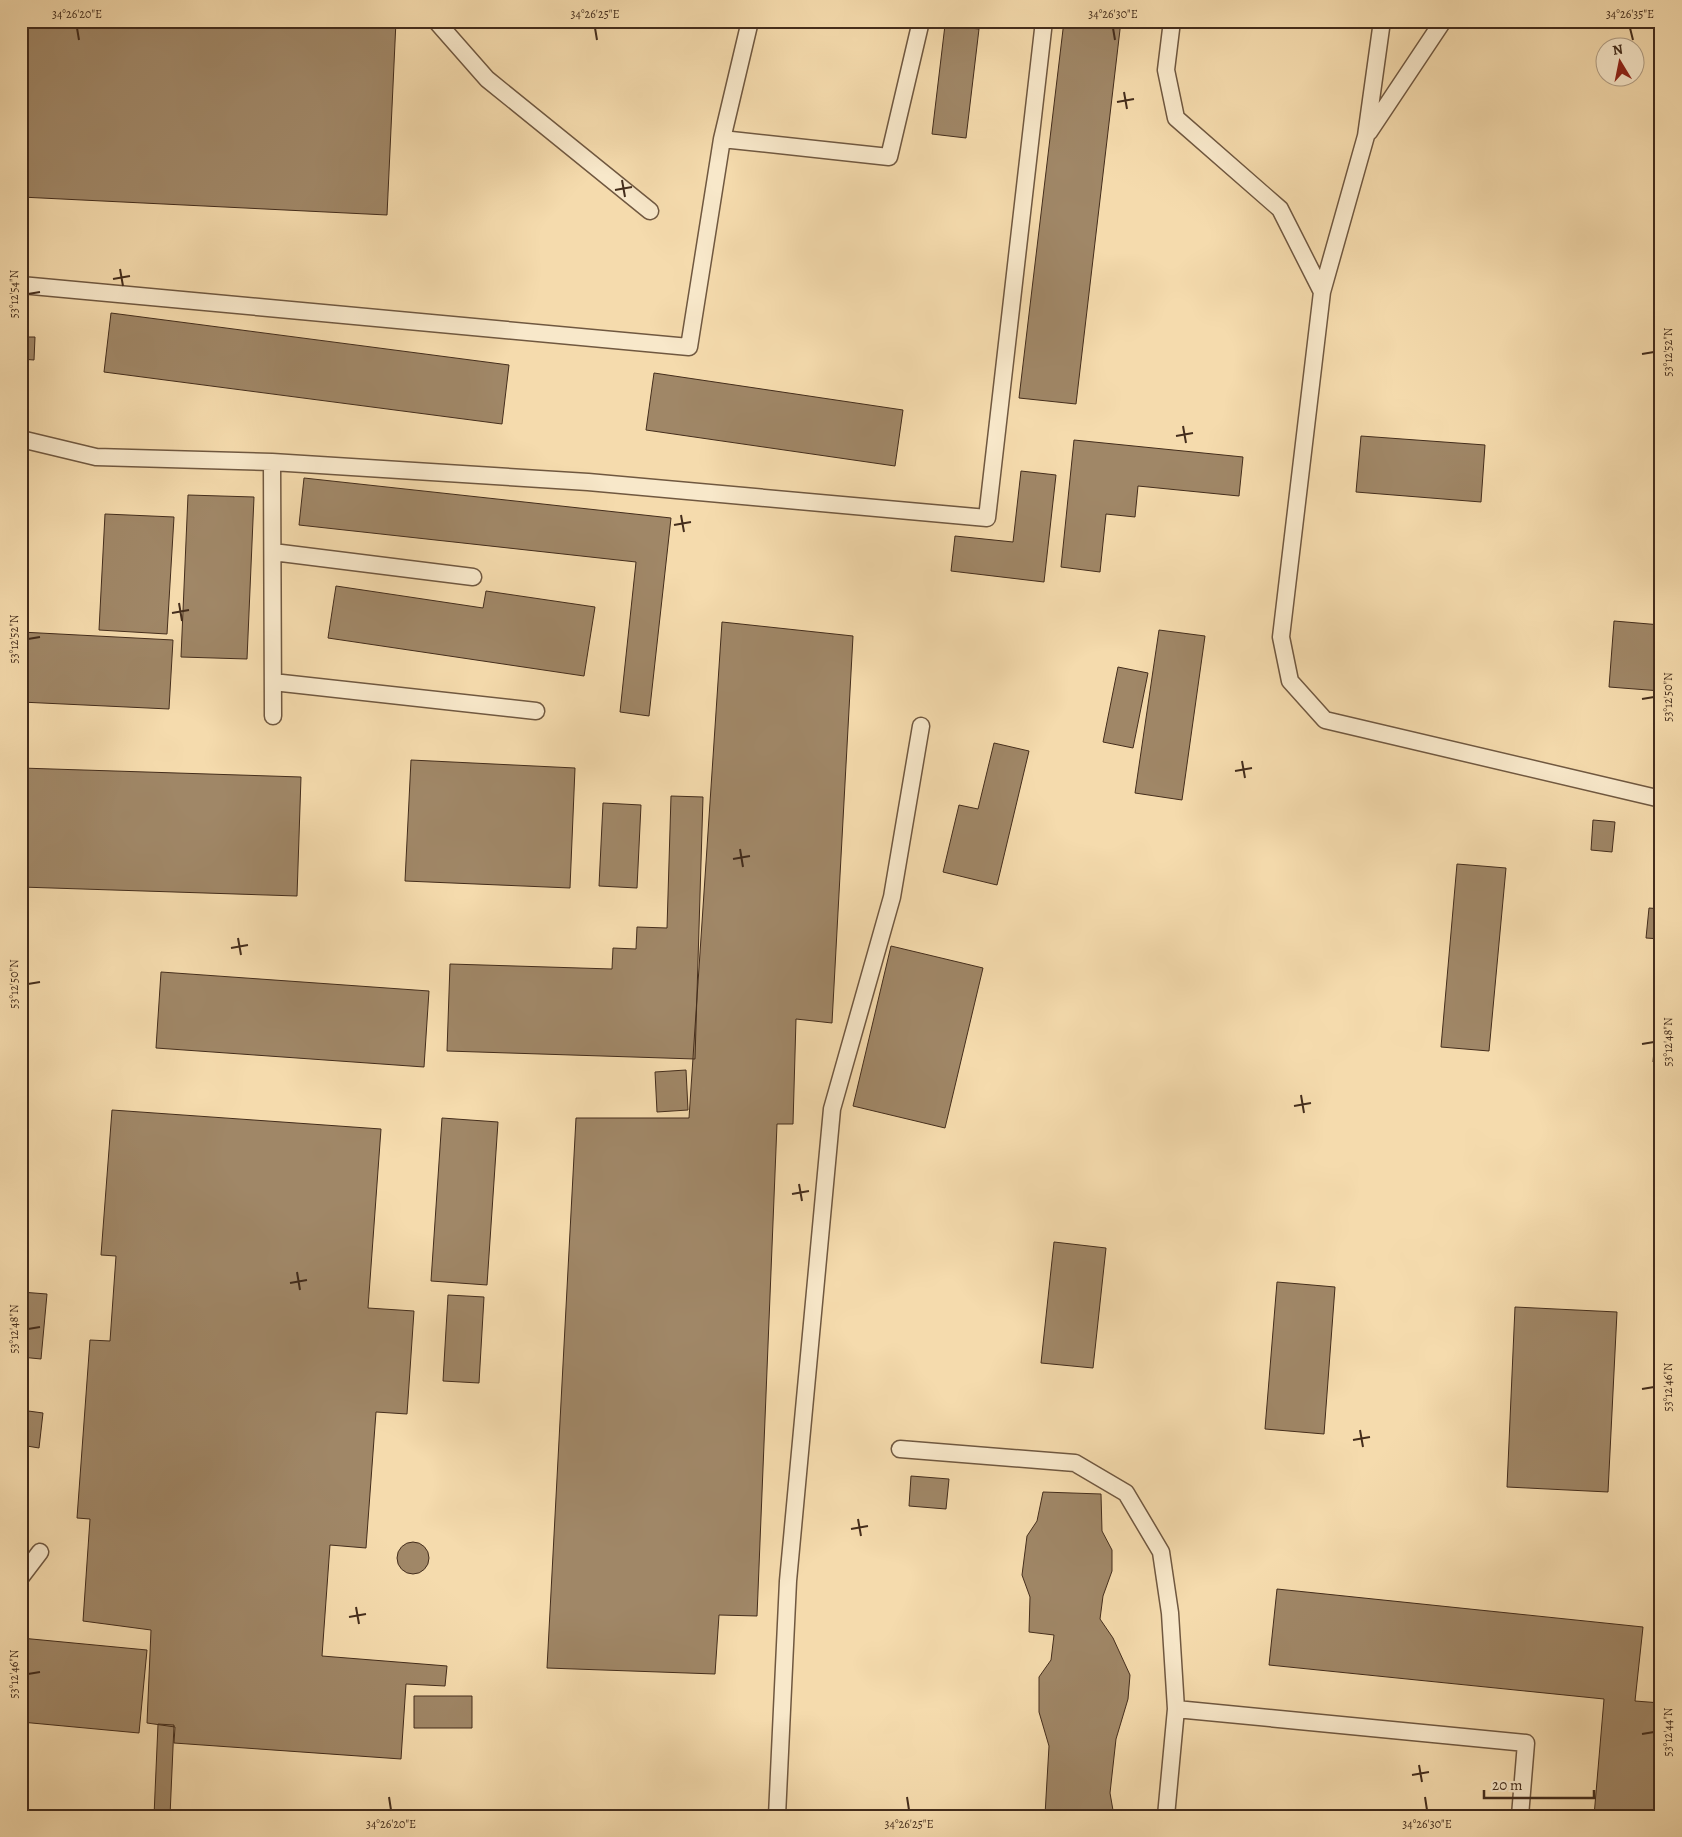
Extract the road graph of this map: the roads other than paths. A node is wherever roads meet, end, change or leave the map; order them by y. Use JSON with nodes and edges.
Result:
{"nodes":[{"id":1,"x":436,"y":21,"type":"edge"},
{"id":2,"x":750,"y":21,"type":"edge"},
{"id":3,"x":921,"y":21,"type":"edge"},
{"id":4,"x":1044,"y":21,"type":"edge"},
{"id":5,"x":1172,"y":21,"type":"edge"},
{"id":6,"x":1382,"y":21,"type":"edge"},
{"id":7,"x":1442,"y":21,"type":"edge"},
{"id":8,"x":1366,"y":136,"type":"junction"},
{"id":9,"x":722,"y":139,"type":"junction"},
{"id":10,"x":650,"y":211,"type":"dead end"},
{"id":11,"x":21,"y":285,"type":"edge"},
{"id":12,"x":1322,"y":292,"type":"junction"},
{"id":13,"x":21,"y":439,"type":"edge"},
{"id":14,"x":272,"y":462,"type":"junction"},
{"id":15,"x":273,"y":552,"type":"junction"},
{"id":16,"x":473,"y":577,"type":"dead end"},
{"id":17,"x":273,"y":682,"type":"junction"},
{"id":18,"x":536,"y":711,"type":"dead end"},
{"id":19,"x":273,"y":716,"type":"dead end"},
{"id":20,"x":921,"y":726,"type":"dead end"},
{"id":21,"x":1661,"y":799,"type":"edge"},
{"id":22,"x":900,"y":1449,"type":"dead end"},
{"id":23,"x":40,"y":1552,"type":"dead end"},
{"id":24,"x":21,"y":1577,"type":"edge"},
{"id":25,"x":1176,"y":1709,"type":"junction"},
{"id":26,"x":777,"y":1816,"type":"edge"},
{"id":27,"x":1166,"y":1816,"type":"edge"},
{"id":28,"x":1520,"y":1816,"type":"edge"}],
"edges":[{"from":1,"to":10,"type":"lane"},
{"from":2,"to":9,"type":"lane"},
{"from":3,"to":9,"type":"lane"},
{"from":4,"to":14,"type":"lane"},
{"from":5,"to":12,"type":"lane"},
{"from":6,"to":8,"type":"lane"},
{"from":7,"to":8,"type":"lane"},
{"from":8,"to":12,"type":"lane"},
{"from":9,"to":11,"type":"lane"},
{"from":12,"to":21,"type":"lane"},
{"from":13,"to":14,"type":"lane"},
{"from":14,"to":15,"type":"lane"},
{"from":15,"to":16,"type":"lane"},
{"from":15,"to":17,"type":"lane"},
{"from":17,"to":18,"type":"lane"},
{"from":17,"to":19,"type":"lane"},
{"from":20,"to":26,"type":"lane"},
{"from":22,"to":25,"type":"lane"},
{"from":23,"to":24,"type":"lane"},
{"from":25,"to":27,"type":"lane"},
{"from":25,"to":28,"type":"lane"}]}
